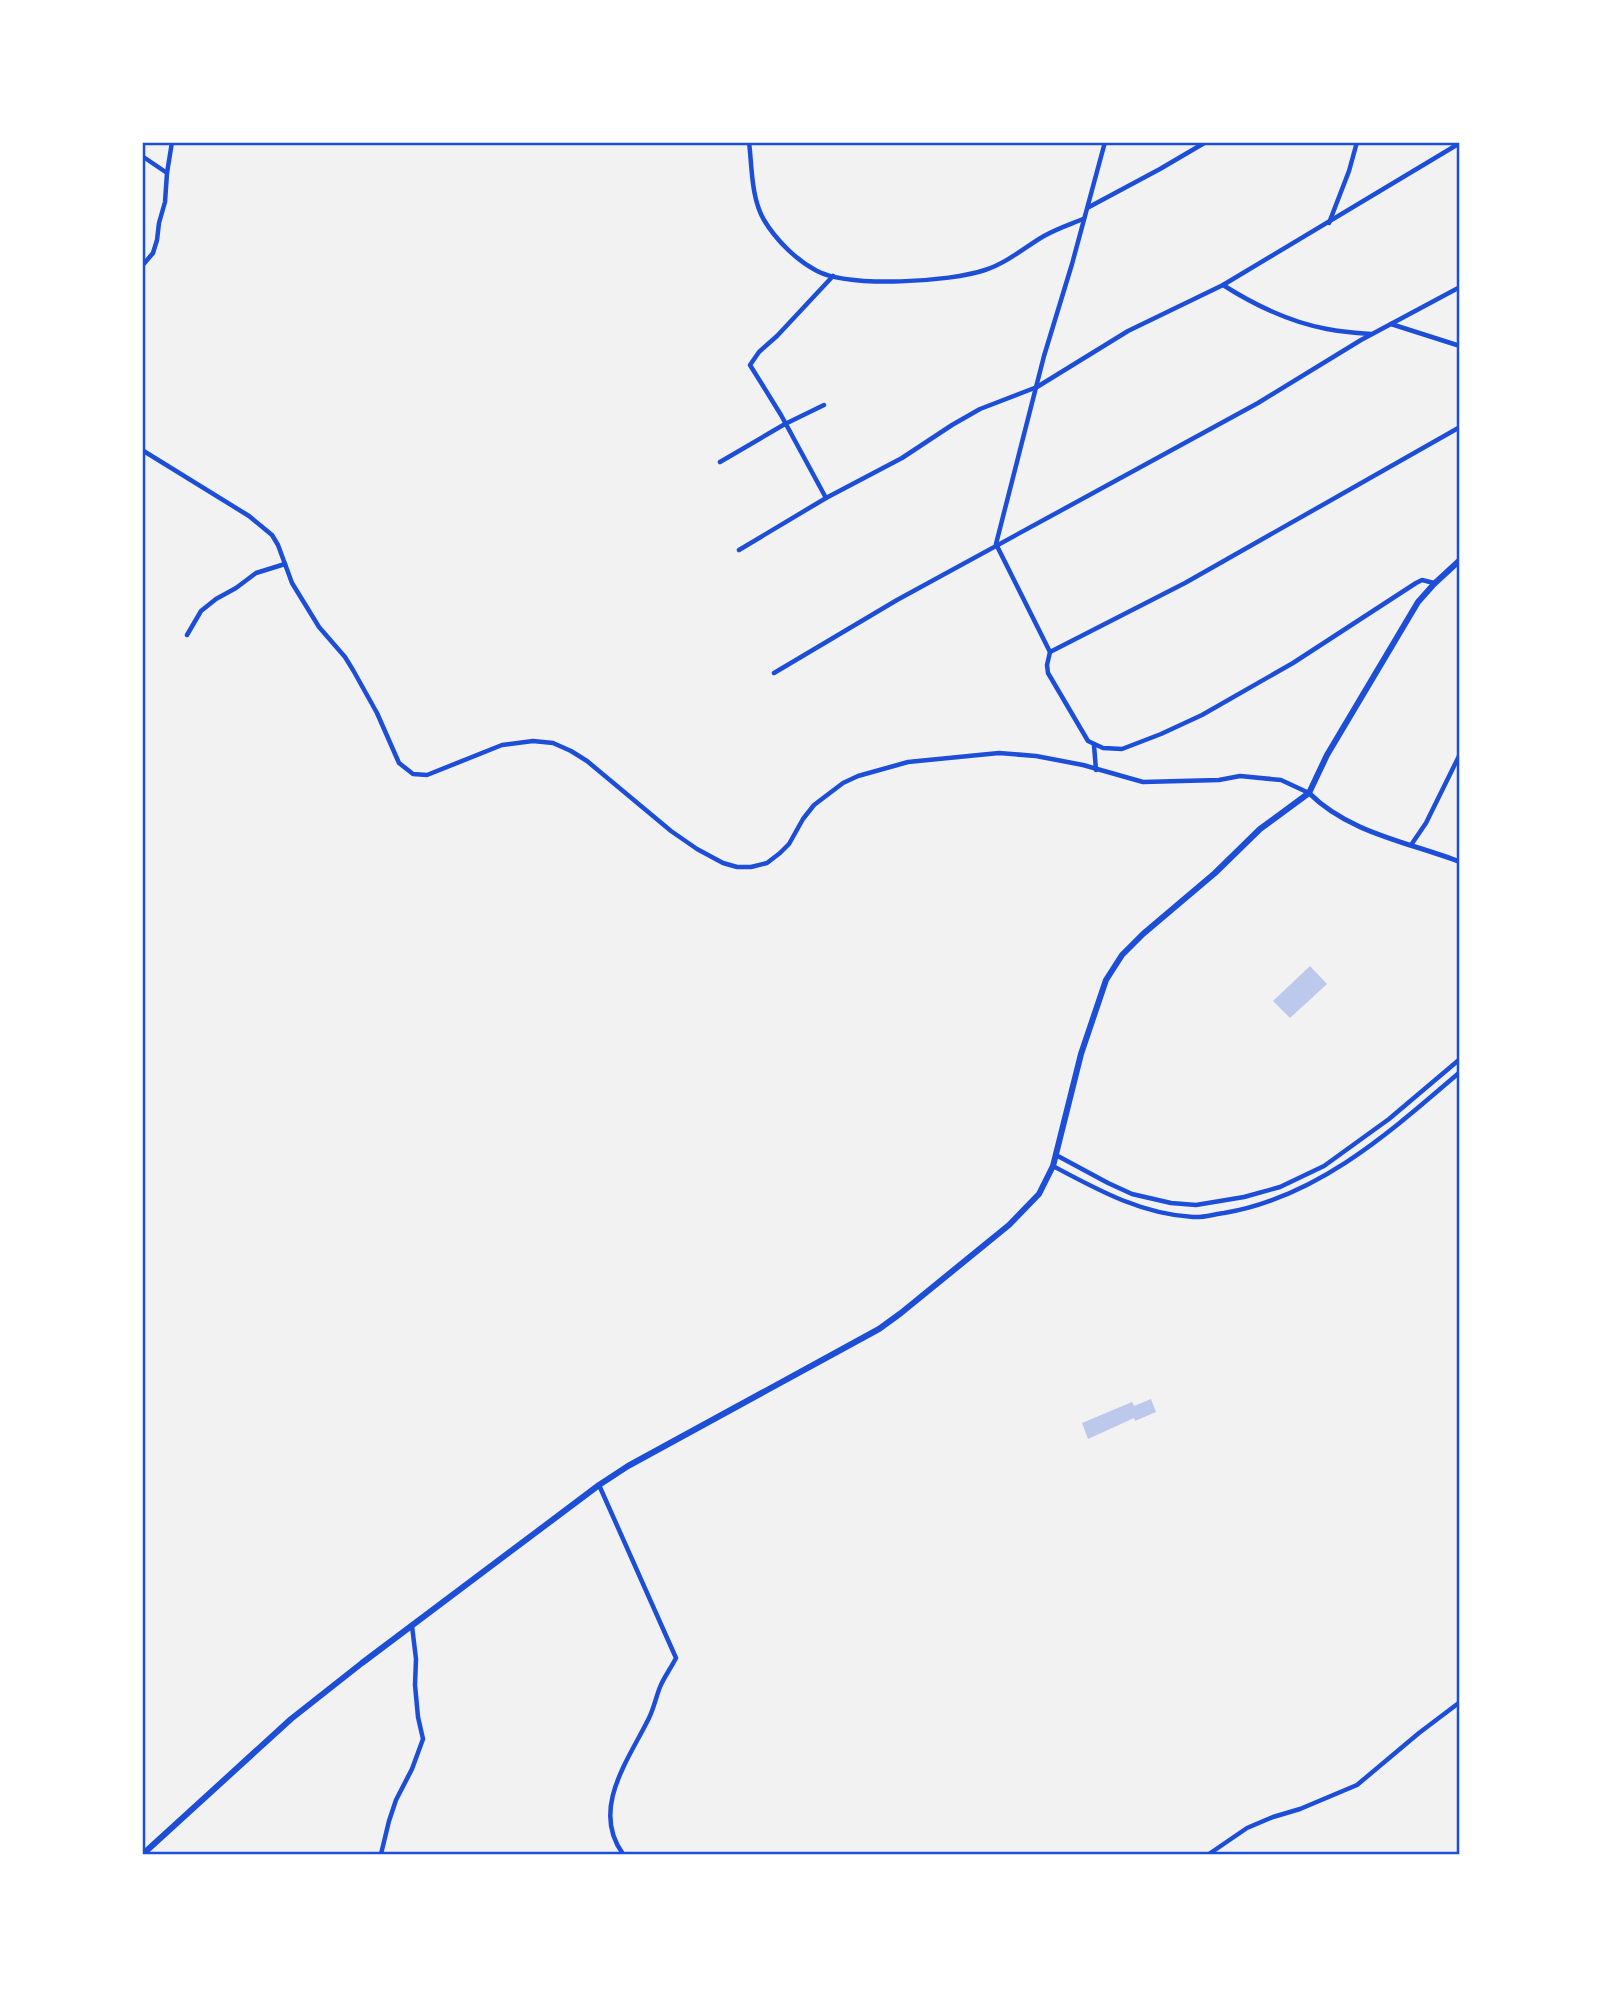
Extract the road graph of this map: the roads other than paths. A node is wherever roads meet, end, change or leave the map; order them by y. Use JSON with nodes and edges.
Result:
{"nodes":[{"id":1,"x":172,"y":142,"type":"edge"},
{"id":2,"x":749,"y":142,"type":"edge"},
{"id":3,"x":1105,"y":142,"type":"edge"},
{"id":4,"x":1206,"y":142,"type":"edge"},
{"id":5,"x":1357,"y":142,"type":"edge"},
{"id":6,"x":1460,"y":144,"type":"edge"},
{"id":7,"x":142,"y":156,"type":"edge"},
{"id":8,"x":167,"y":173,"type":"junction"},
{"id":9,"x":1088,"y":206,"type":"junction"},
{"id":10,"x":1084,"y":219,"type":"junction"},
{"id":11,"x":1329,"y":223,"type":"junction"},
{"id":12,"x":142,"y":266,"type":"edge"},
{"id":13,"x":833,"y":276,"type":"junction"},
{"id":14,"x":1223,"y":285,"type":"junction"},
{"id":15,"x":1460,"y":287,"type":"edge"},
{"id":16,"x":1391,"y":324,"type":"junction"},
{"id":17,"x":1371,"y":334,"type":"junction"},
{"id":18,"x":1460,"y":346,"type":"edge"},
{"id":19,"x":1037,"y":387,"type":"junction"},
{"id":20,"x":824,"y":405,"type":"dead end"},
{"id":21,"x":785,"y":424,"type":"junction"},
{"id":22,"x":1460,"y":427,"type":"edge"},
{"id":23,"x":142,"y":450,"type":"edge"},
{"id":24,"x":720,"y":462,"type":"dead end"},
{"id":25,"x":826,"y":498,"type":"junction"},
{"id":26,"x":996,"y":544,"type":"junction"},
{"id":27,"x":739,"y":550,"type":"dead end"},
{"id":28,"x":1460,"y":560,"type":"edge"},
{"id":29,"x":285,"y":564,"type":"junction"},
{"id":30,"x":1434,"y":583,"type":"junction"},
{"id":31,"x":187,"y":635,"type":"dead end"},
{"id":32,"x":1051,"y":652,"type":"junction"},
{"id":33,"x":775,"y":673,"type":"dead end"},
{"id":34,"x":1094,"y":745,"type":"junction"},
{"id":35,"x":1460,"y":754,"type":"edge"},
{"id":36,"x":1096,"y":770,"type":"junction"},
{"id":37,"x":1309,"y":793,"type":"junction"},
{"id":38,"x":1411,"y":845,"type":"junction"},
{"id":39,"x":1460,"y":862,"type":"edge"},
{"id":40,"x":1460,"y":1059,"type":"edge"},
{"id":41,"x":1460,"y":1072,"type":"edge"},
{"id":42,"x":1056,"y":1155,"type":"junction"},
{"id":43,"x":1053,"y":1166,"type":"junction"},
{"id":44,"x":598,"y":1485,"type":"junction"},
{"id":45,"x":412,"y":1626,"type":"junction"},
{"id":46,"x":1460,"y":1702,"type":"edge"},
{"id":47,"x":143,"y":1854,"type":"edge"},
{"id":48,"x":382,"y":1854,"type":"edge"},
{"id":49,"x":623,"y":1854,"type":"edge"},
{"id":50,"x":1209,"y":1854,"type":"edge"}],
"edges":[{"from":1,"to":8,"type":"street"},
{"from":2,"to":13,"type":"street"},
{"from":3,"to":9,"type":"street"},
{"from":4,"to":9,"type":"street"},
{"from":5,"to":11,"type":"street"},
{"from":6,"to":11,"type":"street"},
{"from":7,"to":8,"type":"street"},
{"from":8,"to":12,"type":"street"},
{"from":9,"to":10,"type":"street"},
{"from":10,"to":13,"type":"street"},
{"from":10,"to":19,"type":"street"},
{"from":11,"to":14,"type":"street"},
{"from":13,"to":21,"type":"street"},
{"from":14,"to":17,"type":"street"},
{"from":14,"to":19,"type":"street"},
{"from":15,"to":16,"type":"street"},
{"from":16,"to":17,"type":"street"},
{"from":16,"to":18,"type":"street"},
{"from":17,"to":26,"type":"street"},
{"from":19,"to":25,"type":"street"},
{"from":19,"to":26,"type":"street"},
{"from":20,"to":21,"type":"street"},
{"from":21,"to":24,"type":"street"},
{"from":21,"to":25,"type":"street"},
{"from":22,"to":32,"type":"street"},
{"from":23,"to":29,"type":"street"},
{"from":25,"to":27,"type":"street"},
{"from":26,"to":32,"type":"street"},
{"from":26,"to":33,"type":"street"},
{"from":28,"to":30,"type":"main road"},
{"from":29,"to":31,"type":"street"},
{"from":29,"to":36,"type":"street"},
{"from":30,"to":34,"type":"street"},
{"from":30,"to":37,"type":"main road"},
{"from":32,"to":34,"type":"street"},
{"from":34,"to":36,"type":"street"},
{"from":35,"to":38,"type":"street"},
{"from":36,"to":37,"type":"street"},
{"from":37,"to":38,"type":"street"},
{"from":37,"to":42,"type":"main road"},
{"from":38,"to":39,"type":"street"},
{"from":40,"to":42,"type":"street"},
{"from":41,"to":43,"type":"street"},
{"from":42,"to":43,"type":"main road"},
{"from":43,"to":44,"type":"main road"},
{"from":44,"to":45,"type":"main road"},
{"from":44,"to":49,"type":"street"},
{"from":45,"to":47,"type":"main road"},
{"from":45,"to":48,"type":"street"},
{"from":46,"to":50,"type":"street"}]}
